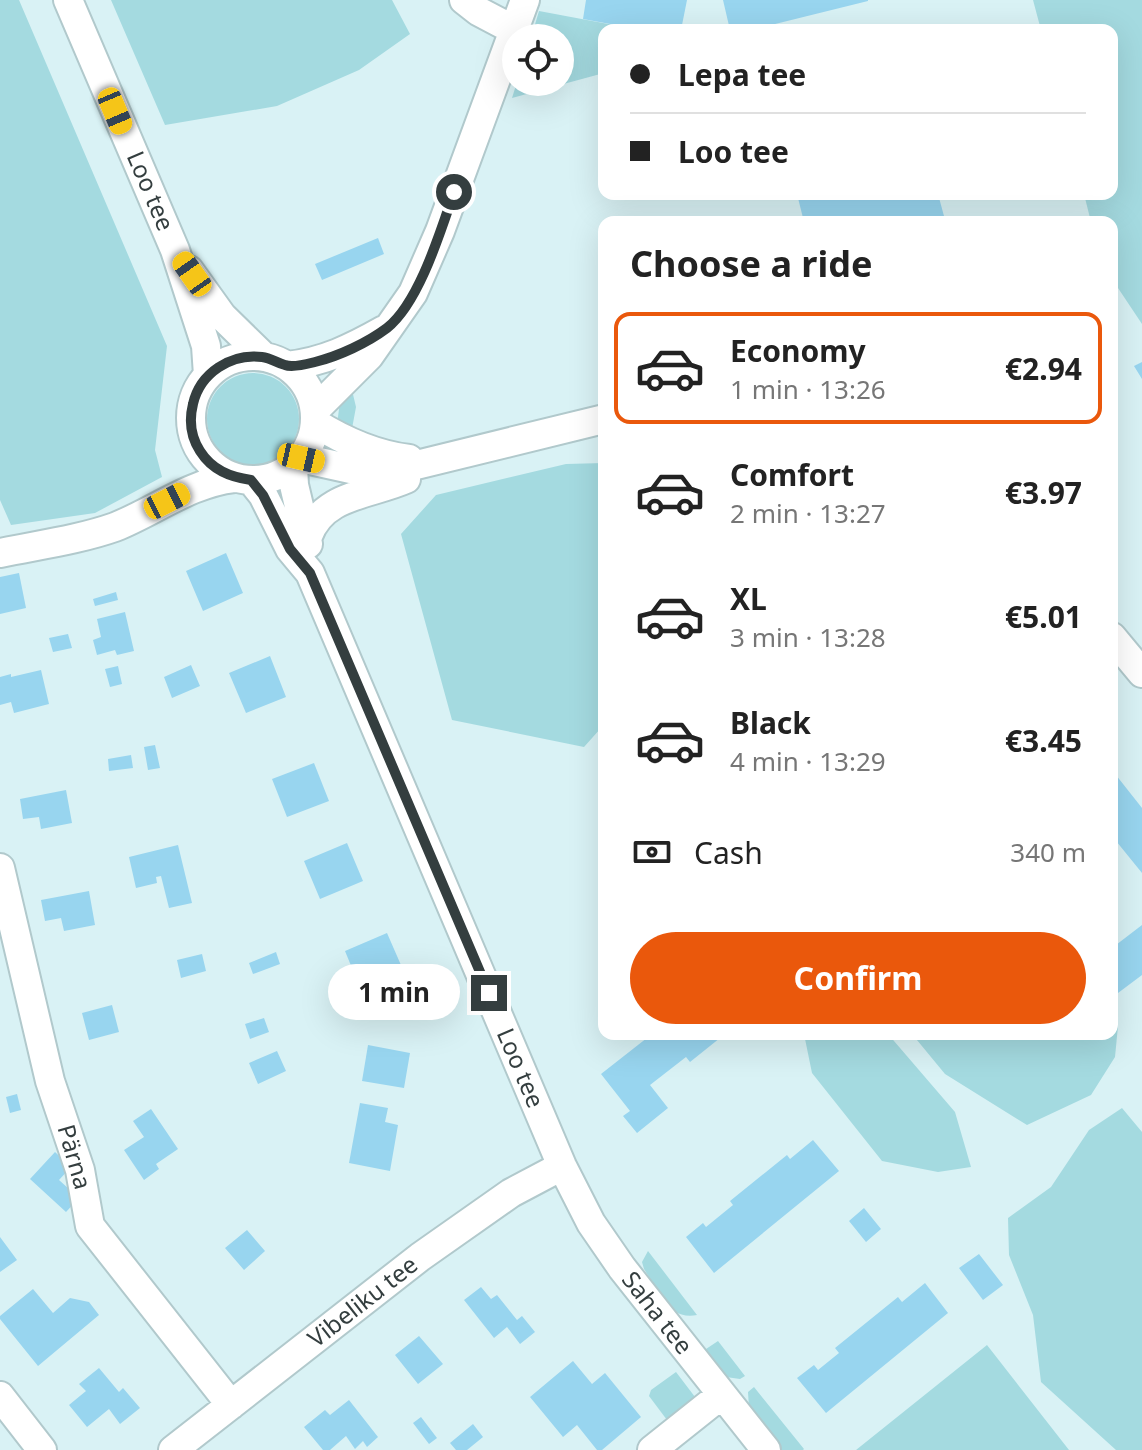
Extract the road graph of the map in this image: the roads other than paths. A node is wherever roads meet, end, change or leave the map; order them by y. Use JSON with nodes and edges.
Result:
{"nodes":[{"id":1,"x":68,"y":0,"type":"edge"},
{"id":2,"x":464,"y":0,"type":"edge"},
{"id":3,"x":525,"y":0,"type":"edge"},
{"id":4,"x":503,"y":24,"type":"edge"},
{"id":5,"x":516,"y":24,"type":"edge"},
{"id":6,"x":502,"y":63,"type":"edge"},
{"id":7,"x":175,"y":250,"type":"junction"},
{"id":8,"x":388,"y":327,"type":"junction"},
{"id":9,"x":275,"y":362,"type":"junction"},
{"id":10,"x":208,"y":375,"type":"junction"},
{"id":11,"x":315,"y":416,"type":"junction"},
{"id":12,"x":598,"y":421,"type":"edge"},
{"id":13,"x":194,"y":438,"type":"junction"},
{"id":14,"x":297,"y":462,"type":"junction"},
{"id":15,"x":434,"y":462,"type":"junction"},
{"id":16,"x":243,"y":479,"type":"junction"},
{"id":17,"x":153,"y":509,"type":"junction"},
{"id":18,"x":308,"y":536,"type":"junction"},
{"id":19,"x":0,"y":553,"type":"edge"},
{"id":20,"x":310,"y":573,"type":"junction"},
{"id":21,"x":1118,"y":644,"type":"edge"},
{"id":22,"x":1142,"y":673,"type":"edge"},
{"id":23,"x":0,"y":868,"type":"edge"},
{"id":24,"x":562,"y":1166,"type":"junction"},
{"id":25,"x":721,"y":1395,"type":"junction"},
{"id":26,"x":0,"y":1396,"type":"edge"},
{"id":27,"x":231,"y":1405,"type":"junction"},
{"id":28,"x":22,"y":1433,"type":"edge"},
{"id":29,"x":173,"y":1450,"type":"edge"},
{"id":30,"x":652,"y":1450,"type":"edge"},
{"id":31,"x":766,"y":1450,"type":"edge"}],
"edges":[{"from":1,"to":7,"type":"street","name":"Loo tee"},
{"from":2,"to":4,"type":"street"},
{"from":3,"to":5,"type":"street"},
{"from":6,"to":8,"type":"street"},
{"from":7,"to":9,"type":"street","name":"Loo tee"},
{"from":7,"to":10,"type":"street","name":"Loo tee"},
{"from":8,"to":9,"type":"street"},
{"from":8,"to":11,"type":"street"},
{"from":9,"to":10,"type":"street"},
{"from":9,"to":11,"type":"street"},
{"from":10,"to":13,"type":"street"},
{"from":11,"to":14,"type":"street"},
{"from":11,"to":15,"type":"street"},
{"from":12,"to":15,"type":"street"},
{"from":13,"to":16,"type":"street"},
{"from":13,"to":17,"type":"street"},
{"from":14,"to":15,"type":"street"},
{"from":14,"to":16,"type":"street"},
{"from":14,"to":18,"type":"street","name":"Loo tee"},
{"from":15,"to":18,"type":"street"},
{"from":16,"to":17,"type":"street"},
{"from":16,"to":20,"type":"street","name":"Loo tee"},
{"from":17,"to":19,"type":"street"},
{"from":18,"to":20,"type":"street","name":"Loo tee"},
{"from":20,"to":24,"type":"street","name":"Loo tee"},
{"from":21,"to":22,"type":"street"},
{"from":23,"to":27,"type":"street","name":"Pärna"},
{"from":24,"to":25,"type":"street","name":"Saha tee"},
{"from":24,"to":27,"type":"street","name":"Vibeliku tee"},
{"from":25,"to":30,"type":"street"},
{"from":25,"to":31,"type":"street","name":"Saha tee"},
{"from":26,"to":28,"type":"street"},
{"from":27,"to":29,"type":"street","name":"Vibeliku tee"}]}
